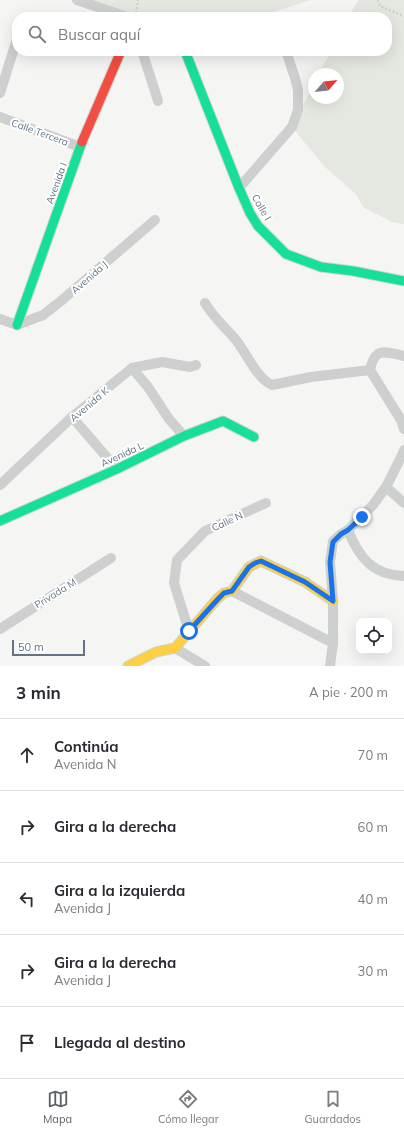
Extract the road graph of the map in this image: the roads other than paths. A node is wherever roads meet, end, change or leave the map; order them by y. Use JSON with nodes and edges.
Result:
{"nodes":[{"id":1,"x":77,"y":0,"type":"edge"},
{"id":2,"x":112,"y":12,"type":"edge"},
{"id":3,"x":12,"y":55,"type":"edge"},
{"id":4,"x":119,"y":56,"type":"edge"},
{"id":5,"x":144,"y":56,"type":"edge"},
{"id":6,"x":187,"y":56,"type":"edge"},
{"id":7,"x":288,"y":56,"type":"edge"},
{"id":8,"x":0,"y":93,"type":"edge"},
{"id":9,"x":158,"y":101,"type":"dead end"},
{"id":10,"x":0,"y":117,"type":"edge"},
{"id":11,"x":80,"y":147,"type":"junction"},
{"id":12,"x":239,"y":188,"type":"junction"},
{"id":13,"x":155,"y":220,"type":"dead end"},
{"id":14,"x":404,"y":281,"type":"edge"},
{"id":15,"x":204,"y":303,"type":"dead end"},
{"id":16,"x":0,"y":319,"type":"edge"},
{"id":17,"x":17,"y":324,"type":"junction"},
{"id":18,"x":404,"y":356,"type":"edge"},
{"id":19,"x":196,"y":365,"type":"dead end"},
{"id":20,"x":132,"y":368,"type":"junction"},
{"id":21,"x":370,"y":370,"type":"junction"},
{"id":22,"x":72,"y":417,"type":"junction"},
{"id":23,"x":404,"y":429,"type":"edge"},
{"id":24,"x":184,"y":436,"type":"junction"},
{"id":25,"x":254,"y":437,"type":"dead end"},
{"id":26,"x":404,"y":450,"type":"edge"},
{"id":27,"x":116,"y":469,"type":"junction"},
{"id":28,"x":0,"y":485,"type":"edge"},
{"id":29,"x":386,"y":487,"type":"junction"},
{"id":30,"x":266,"y":503,"type":"dead end"},
{"id":31,"x":404,"y":503,"type":"edge"},
{"id":32,"x":0,"y":521,"type":"edge"},
{"id":33,"x":348,"y":530,"type":"junction"},
{"id":34,"x":111,"y":558,"type":"dead end"},
{"id":35,"x":404,"y":576,"type":"edge"},
{"id":36,"x":232,"y":591,"type":"junction"},
{"id":37,"x":333,"y":601,"type":"junction"},
{"id":38,"x":0,"y":628,"type":"edge"},
{"id":39,"x":189,"y":631,"type":"junction"},
{"id":40,"x":333,"y":642,"type":"junction"},
{"id":41,"x":175,"y":648,"type":"junction"},
{"id":42,"x":128,"y":666,"type":"edge"},
{"id":43,"x":204,"y":666,"type":"edge"},
{"id":44,"x":330,"y":666,"type":"edge"}],
"edges":[{"from":1,"to":2,"type":"street"},
{"from":3,"to":8,"type":"street"},
{"from":4,"to":11,"type":"street","name":"Avenida I"},
{"from":5,"to":9,"type":"street"},
{"from":6,"to":12,"type":"street","name":"Calle I"},
{"from":7,"to":12,"type":"street"},
{"from":10,"to":11,"type":"street","name":"Calle Tercera"},
{"from":11,"to":17,"type":"street","name":"Avenida I"},
{"from":12,"to":14,"type":"street","name":"Calle I"},
{"from":13,"to":17,"type":"street","name":"Avenida J"},
{"from":15,"to":21,"type":"street"},
{"from":16,"to":17,"type":"street"},
{"from":18,"to":21,"type":"street"},
{"from":19,"to":20,"type":"street","name":"Avenida K"},
{"from":20,"to":22,"type":"street","name":"Avenida K"},
{"from":20,"to":24,"type":"street"},
{"from":21,"to":23,"type":"street"},
{"from":22,"to":27,"type":"street"},
{"from":22,"to":28,"type":"street","name":"Avenida K"},
{"from":24,"to":25,"type":"street","name":"Avenida L"},
{"from":24,"to":27,"type":"street","name":"Avenida L"},
{"from":26,"to":29,"type":"street"},
{"from":27,"to":32,"type":"street","name":"Avenida L"},
{"from":29,"to":31,"type":"street"},
{"from":29,"to":33,"type":"street"},
{"from":30,"to":39,"type":"street","name":"Calle N"},
{"from":33,"to":35,"type":"street"},
{"from":33,"to":37,"type":"street"},
{"from":34,"to":38,"type":"street","name":"Privada M"},
{"from":36,"to":37,"type":"street"},
{"from":36,"to":39,"type":"street"},
{"from":36,"to":40,"type":"street"},
{"from":37,"to":40,"type":"street"},
{"from":39,"to":41,"type":"street"},
{"from":40,"to":44,"type":"street"},
{"from":41,"to":42,"type":"street"},
{"from":41,"to":43,"type":"street"}]}
